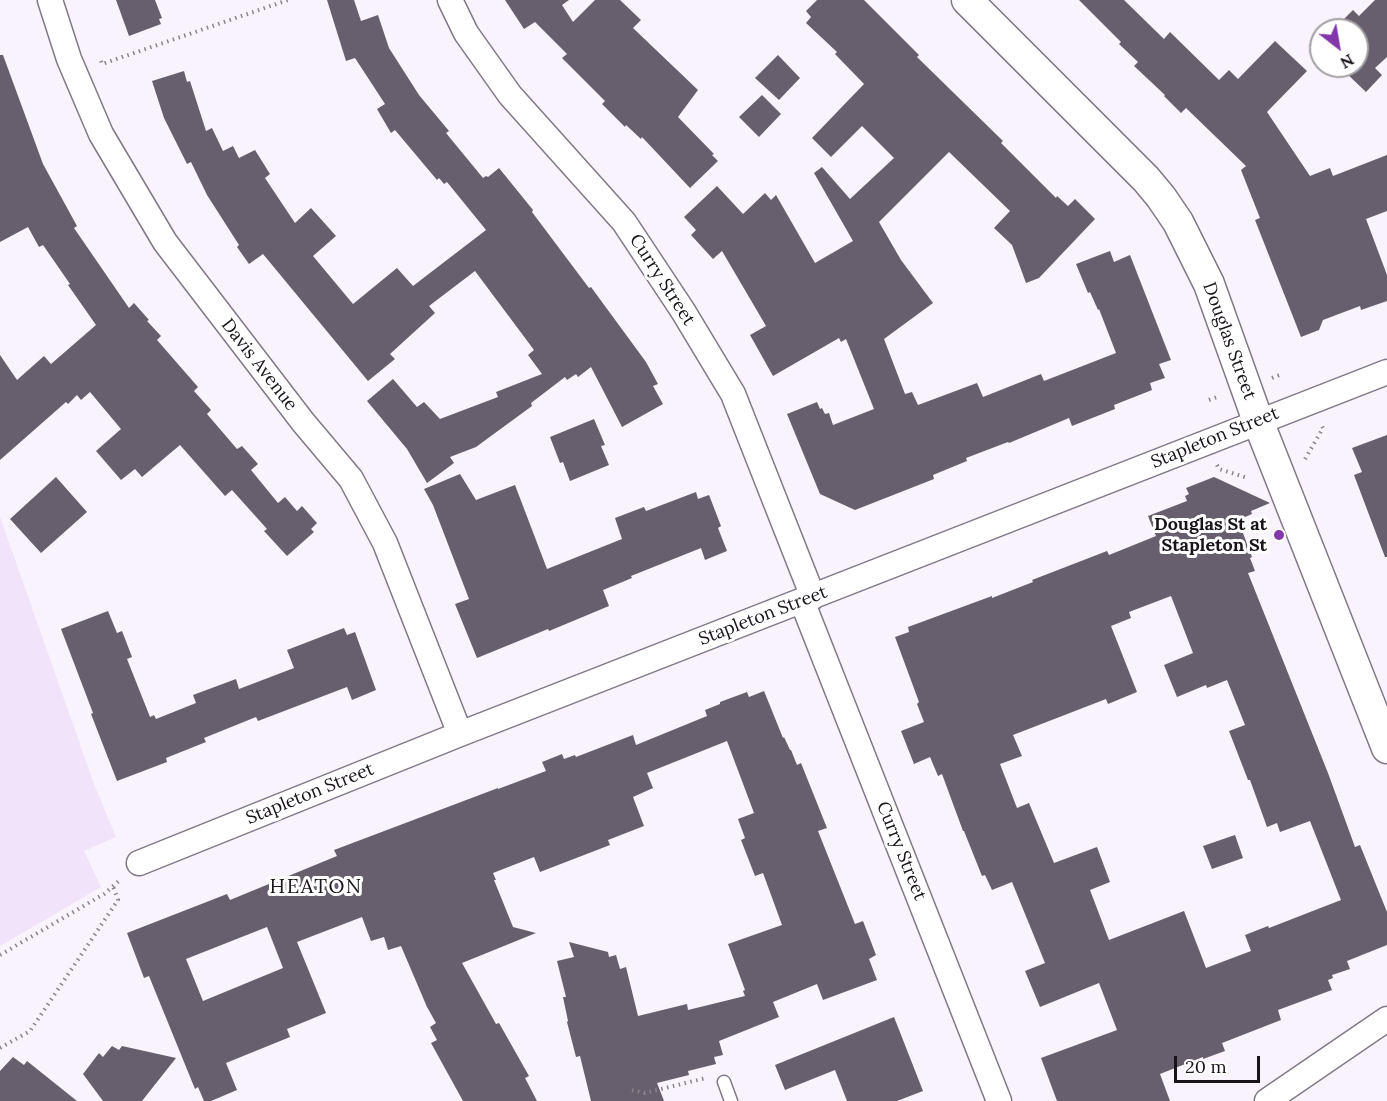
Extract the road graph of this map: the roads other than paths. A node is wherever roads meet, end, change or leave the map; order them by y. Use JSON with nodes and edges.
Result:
{"nodes":[{"id":1,"x":50,"y":0,"type":"edge"},
{"id":2,"x":450,"y":0,"type":"edge"},
{"id":3,"x":967,"y":0,"type":"edge"},
{"id":4,"x":1387,"y":372,"type":"edge"},
{"id":5,"x":1258,"y":421,"type":"junction"},
{"id":6,"x":808,"y":599,"type":"junction"},
{"id":7,"x":460,"y":734,"type":"junction"},
{"id":8,"x":1387,"y":748,"type":"edge"},
{"id":9,"x":139,"y":863,"type":"road end"},
{"id":10,"x":1387,"y":1019,"type":"edge"},
{"id":11,"x":724,"y":1082,"type":"road end"},
{"id":12,"x":731,"y":1101,"type":"edge"},
{"id":13,"x":999,"y":1101,"type":"edge"},
{"id":14,"x":1267,"y":1101,"type":"edge"}],
"edges":[{"from":1,"to":7,"type":"street","name":"Davis Avenue"},
{"from":2,"to":6,"type":"street","name":"Curry Street"},
{"from":3,"to":5,"type":"street","name":"Douglas Street"},
{"from":4,"to":5,"type":"street","name":"Stapleton Street"},
{"from":5,"to":6,"type":"street","name":"Stapleton Street"},
{"from":5,"to":8,"type":"street","name":"Douglas Street"},
{"from":6,"to":7,"type":"street","name":"Stapleton Street"},
{"from":6,"to":13,"type":"street","name":"Curry Street"},
{"from":7,"to":9,"type":"street","name":"Stapleton Street"},
{"from":10,"to":14,"type":"street"},
{"from":11,"to":12,"type":"lane"}]}
